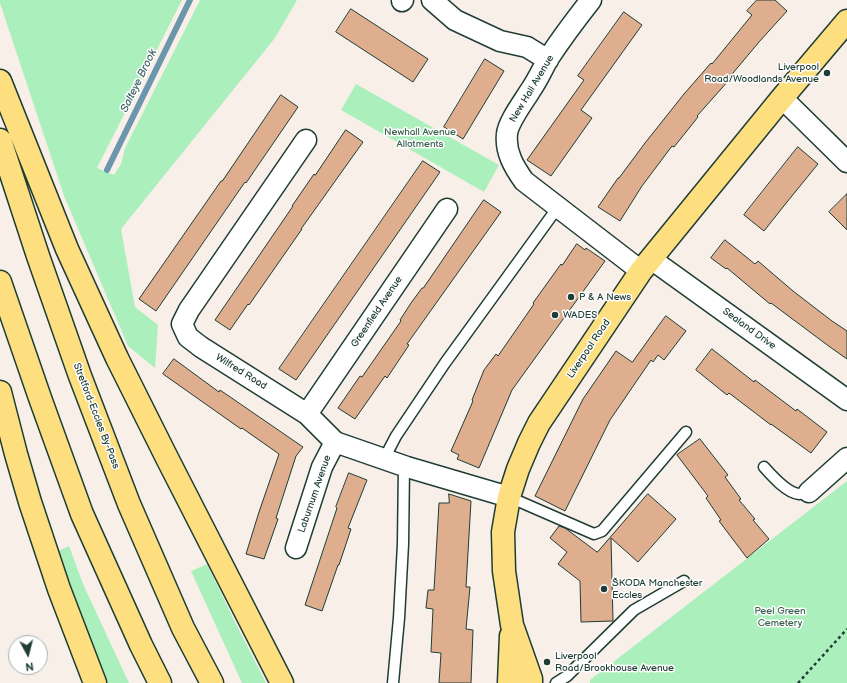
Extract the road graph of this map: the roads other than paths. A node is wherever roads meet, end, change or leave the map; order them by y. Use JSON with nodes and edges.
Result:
{"nodes":[{"id":1,"x":432,"y":0,"type":"edge"},
{"id":2,"x":591,"y":0,"type":"edge"},
{"id":3,"x":847,"y":21,"type":"edge"},
{"id":4,"x":548,"y":60,"type":"junction"},
{"id":5,"x":0,"y":81,"type":"edge"},
{"id":6,"x":782,"y":98,"type":"junction"},
{"id":7,"x":0,"y":140,"type":"edge"},
{"id":8,"x":306,"y":140,"type":"dead end"},
{"id":9,"x":847,"y":162,"type":"edge"},
{"id":10,"x":558,"y":207,"type":"junction"},
{"id":11,"x":447,"y":209,"type":"dead end"},
{"id":12,"x":646,"y":265,"type":"junction"},
{"id":13,"x":0,"y":282,"type":"edge"},
{"id":14,"x":0,"y":392,"type":"edge"},
{"id":15,"x":847,"y":400,"type":"edge"},
{"id":16,"x":307,"y":414,"type":"junction"},
{"id":17,"x":686,"y":432,"type":"dead end"},
{"id":18,"x":335,"y":442,"type":"junction"},
{"id":19,"x":847,"y":458,"type":"edge"},
{"id":20,"x":384,"y":459,"type":"junction"},
{"id":21,"x":404,"y":466,"type":"junction"},
{"id":22,"x":764,"y":467,"type":"dead end"},
{"id":23,"x":809,"y":492,"type":"joint"},
{"id":24,"x":509,"y":497,"type":"junction"},
{"id":25,"x":296,"y":548,"type":"dead end"},
{"id":26,"x":684,"y":581,"type":"dead end"},
{"id":27,"x":512,"y":625,"type":"junction"},
{"id":28,"x":95,"y":683,"type":"edge"},
{"id":29,"x":160,"y":683,"type":"edge"},
{"id":30,"x":212,"y":683,"type":"edge"},
{"id":31,"x":282,"y":683,"type":"edge"},
{"id":32,"x":393,"y":683,"type":"edge"},
{"id":33,"x":510,"y":683,"type":"edge"},
{"id":34,"x":531,"y":683,"type":"edge"},
{"id":35,"x":556,"y":683,"type":"edge"}],
"edges":[{"from":1,"to":4,"type":"street"},
{"from":2,"to":4,"type":"street","name":"New Hall Avenue"},
{"from":3,"to":6,"type":"highway","name":"Liverpool Road"},
{"from":4,"to":10,"type":"street","name":"New Hall Avenue"},
{"from":5,"to":31,"type":"highway"},
{"from":6,"to":9,"type":"street"},
{"from":6,"to":12,"type":"highway","name":"Liverpool Road"},
{"from":7,"to":30,"type":"highway","name":"Stretford-Eccles By-Pass"},
{"from":8,"to":16,"type":"street","name":"Wilfred Road"},
{"from":10,"to":12,"type":"street","name":"New Hall Avenue"},
{"from":10,"to":20,"type":"lane"},
{"from":11,"to":16,"type":"street","name":"Greenfield Avenue"},
{"from":12,"to":15,"type":"street","name":"Sealand Drive"},
{"from":12,"to":24,"type":"highway","name":"Liverpool Road"},
{"from":13,"to":29,"type":"highway"},
{"from":14,"to":28,"type":"highway"},
{"from":16,"to":18,"type":"street","name":"Wilfred Road"},
{"from":17,"to":24,"type":"lane"},
{"from":18,"to":20,"type":"street","name":"Wilfred Road"},
{"from":18,"to":25,"type":"street","name":"Laburnum Avenue"},
{"from":19,"to":23,"type":"street"},
{"from":20,"to":21,"type":"street","name":"Wilfred Road"},
{"from":21,"to":24,"type":"street","name":"Wilfred Road"},
{"from":21,"to":32,"type":"lane"},
{"from":22,"to":23,"type":"lane"},
{"from":24,"to":27,"type":"highway","name":"Liverpool Road"},
{"from":26,"to":35,"type":"lane"},
{"from":27,"to":33,"type":"highway","name":"Liverpool Road"},
{"from":27,"to":34,"type":"highway","name":"Liverpool Road"}]}
